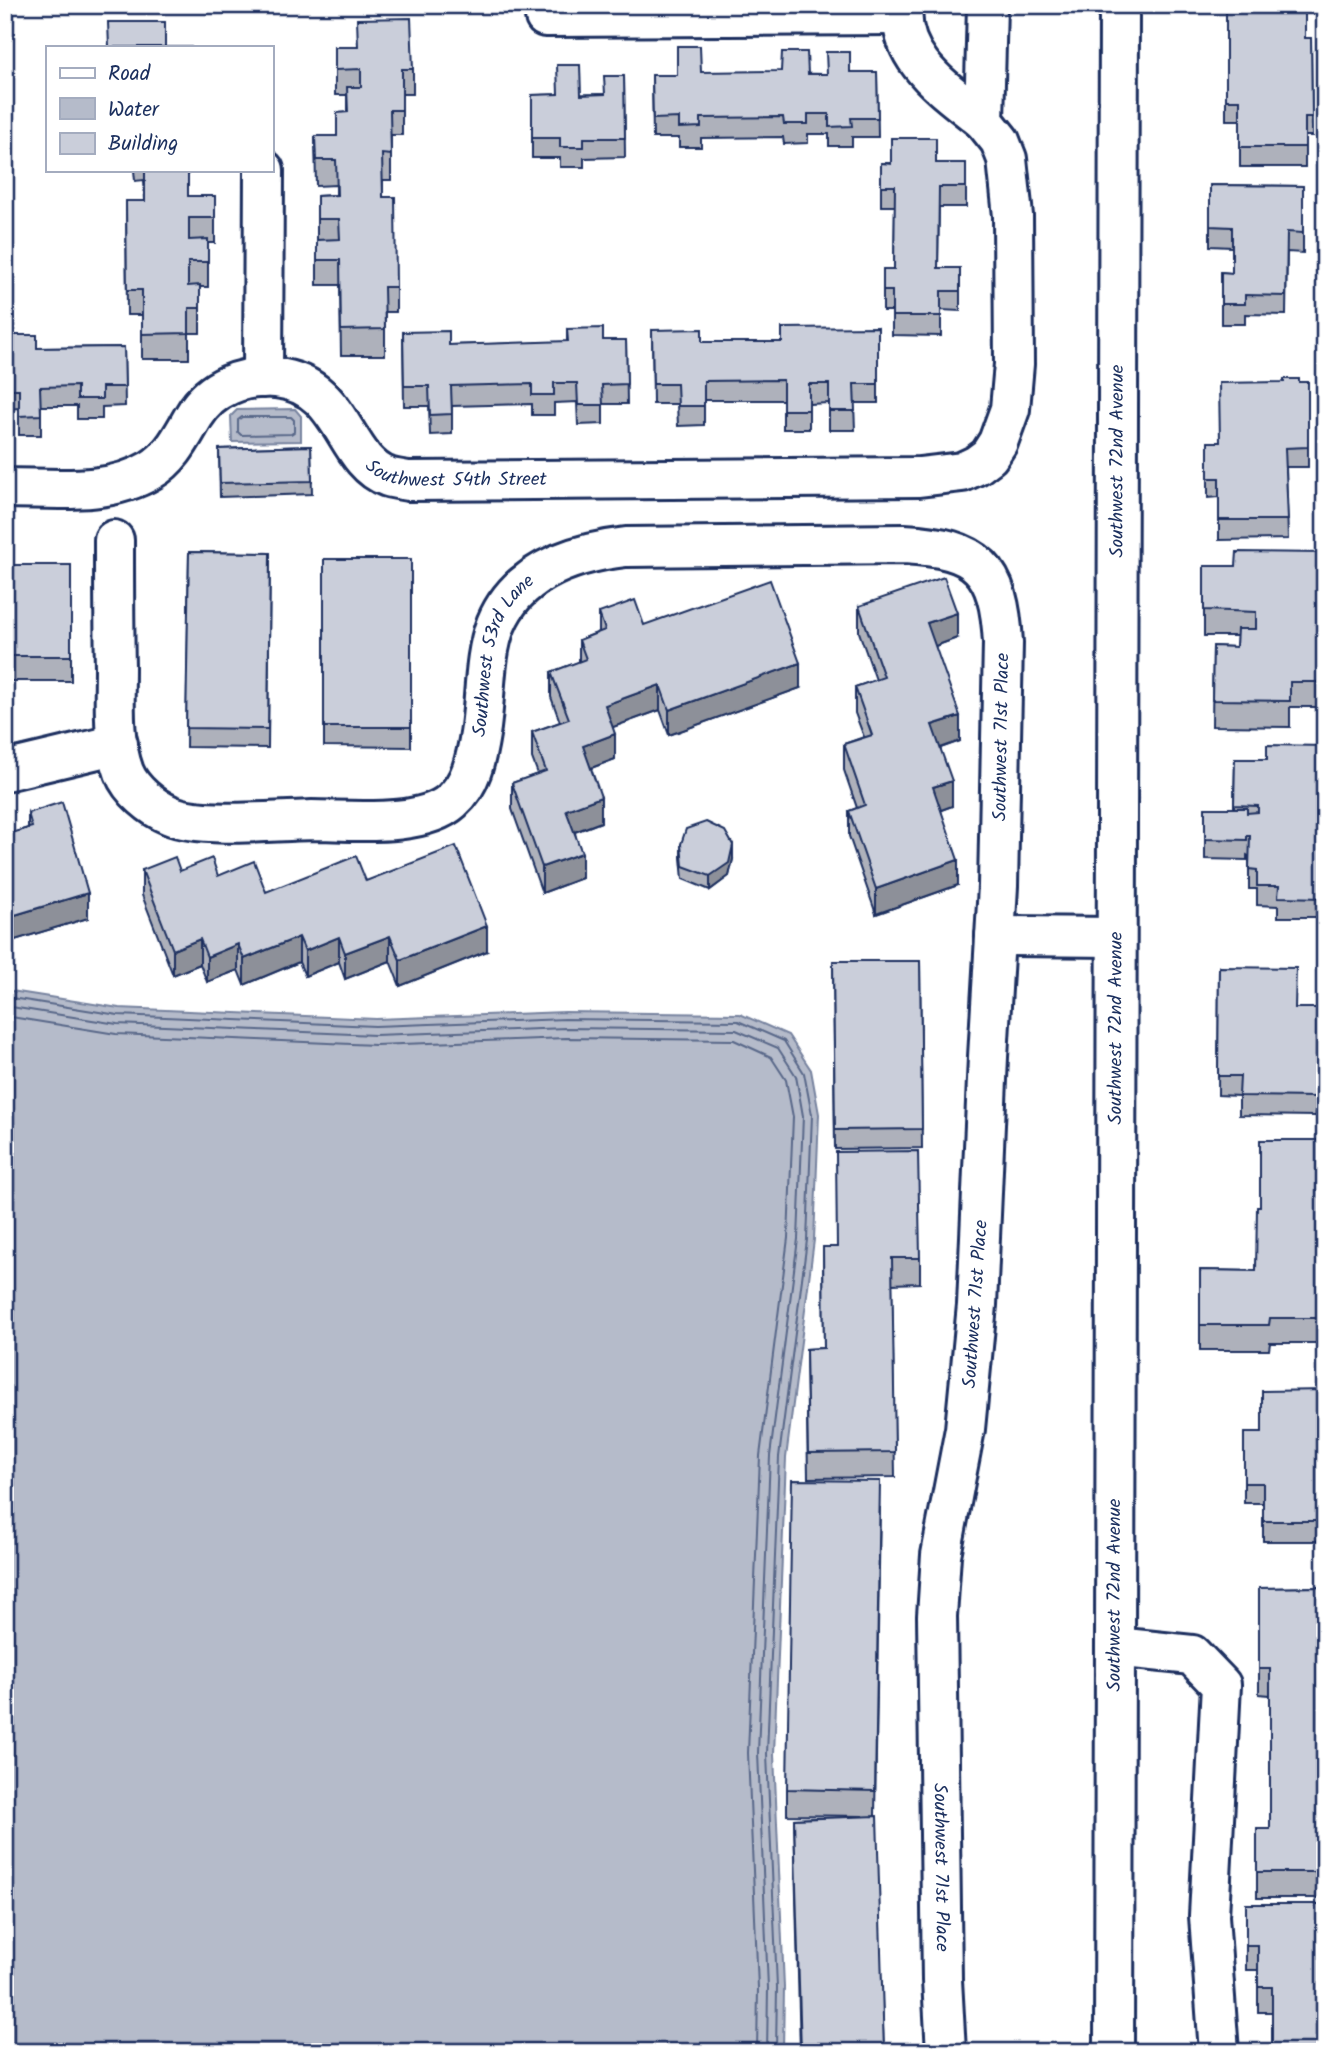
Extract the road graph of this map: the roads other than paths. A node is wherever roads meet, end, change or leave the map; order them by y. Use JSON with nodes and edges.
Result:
{"nodes":[{"id":1,"x":987,"y":5,"type":"edge"},
{"id":2,"x":1119,"y":5,"type":"edge"},
{"id":3,"x":902,"y":10,"type":"edge"},
{"id":4,"x":545,"y":17,"type":"dead end"},
{"id":5,"x":984,"y":121,"type":"junction"},
{"id":6,"x":264,"y":172,"type":"edge"},
{"id":7,"x":263,"y":378,"type":"junction"},
{"id":8,"x":5,"y":488,"type":"edge"},
{"id":9,"x":114,"y":540,"type":"dead end"},
{"id":10,"x":975,"y":561,"type":"joint"},
{"id":11,"x":118,"y":744,"type":"junction"},
{"id":12,"x":5,"y":771,"type":"edge"},
{"id":13,"x":995,"y":936,"type":"junction"},
{"id":14,"x":1116,"y":937,"type":"junction"},
{"id":15,"x":1115,"y":1647,"type":"junction"},
{"id":16,"x":947,"y":2052,"type":"edge"},
{"id":17,"x":1114,"y":2052,"type":"edge"},
{"id":18,"x":1219,"y":2052,"type":"edge"}],
"edges":[{"from":1,"to":5,"type":"street"},
{"from":2,"to":14,"type":"street","name":"Southwest 72nd Avenue"},
{"from":3,"to":4,"type":"street"},
{"from":3,"to":5,"type":"street"},
{"from":5,"to":7,"type":"street","name":"Southwest 54th Street"},
{"from":6,"to":7,"type":"street"},
{"from":7,"to":8,"type":"street","name":"Southwest 54th Street"},
{"from":9,"to":11,"type":"street","name":"Southwest 53rd Lane"},
{"from":10,"to":11,"type":"street","name":"Southwest 53rd Lane"},
{"from":10,"to":13,"type":"street","name":"Southwest 71st Place"},
{"from":11,"to":12,"type":"street"},
{"from":13,"to":14,"type":"street"},
{"from":13,"to":16,"type":"street","name":"Southwest 71st Place"},
{"from":14,"to":15,"type":"street","name":"Southwest 72nd Avenue"},
{"from":15,"to":17,"type":"street","name":"Southwest 72nd Avenue"},
{"from":15,"to":18,"type":"street"}]}
